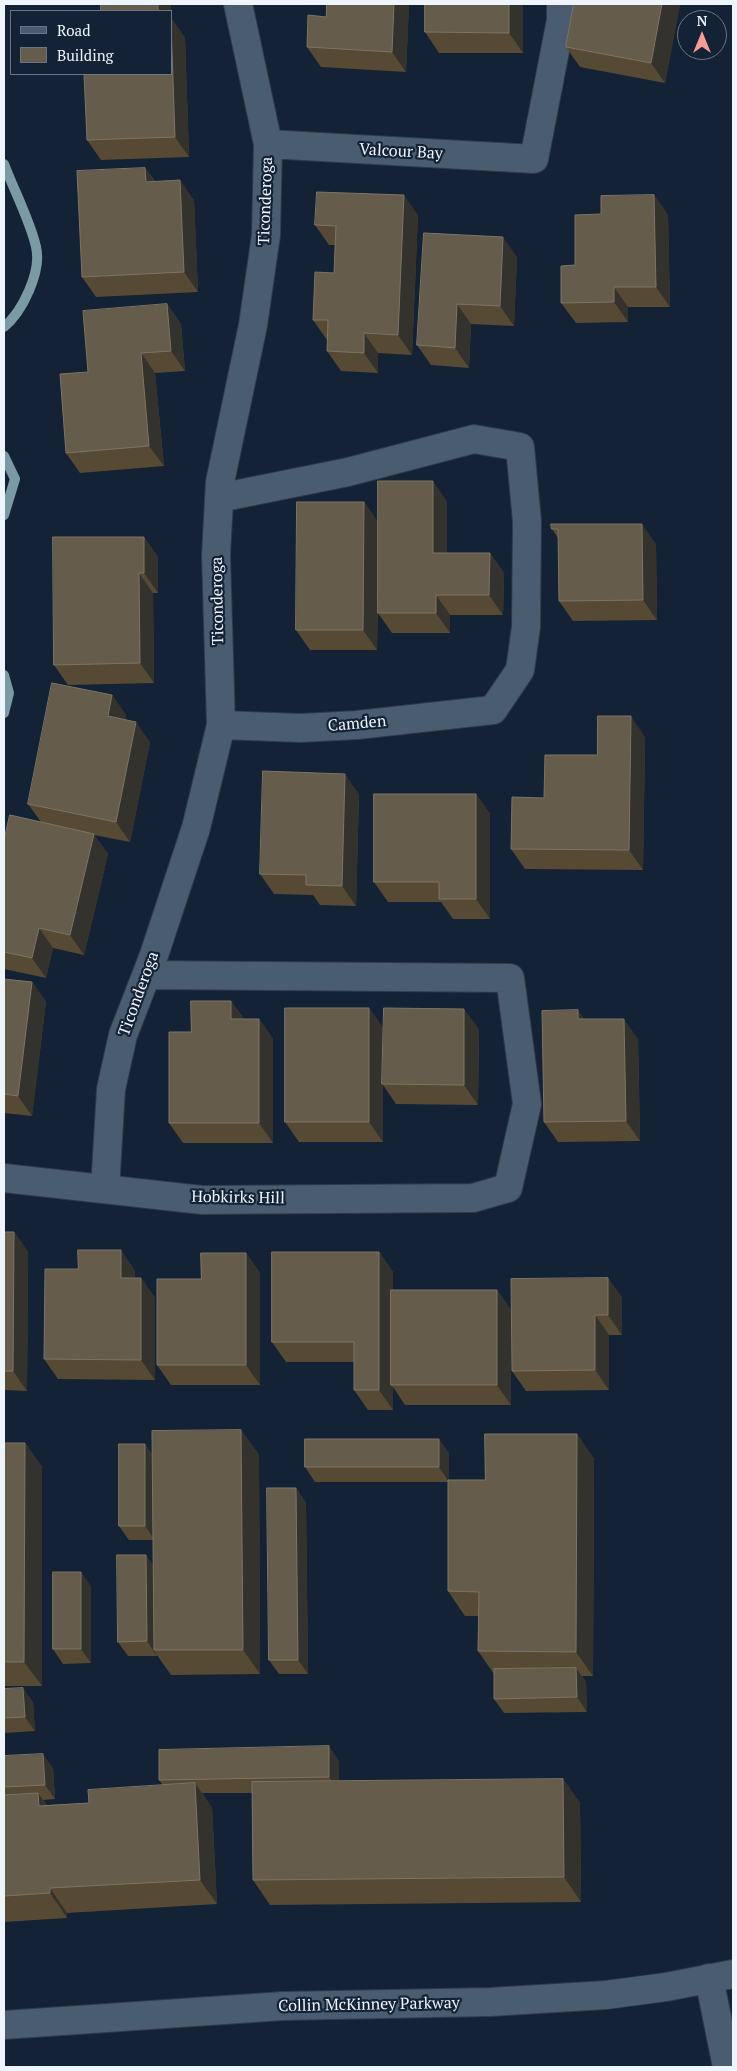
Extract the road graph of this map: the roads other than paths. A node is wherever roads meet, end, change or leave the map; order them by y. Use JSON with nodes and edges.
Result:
{"nodes":[{"id":1,"x":238,"y":4,"type":"edge"},
{"id":2,"x":562,"y":4,"type":"edge"},
{"id":3,"x":268,"y":144,"type":"junction"},
{"id":4,"x":219,"y":498,"type":"junction"},
{"id":5,"x":221,"y":725,"type":"junction"},
{"id":6,"x":147,"y":975,"type":"junction"},
{"id":7,"x":4,"y":1178,"type":"edge"},
{"id":8,"x":105,"y":1189,"type":"junction"},
{"id":9,"x":721,"y":1976,"type":"edge"},
{"id":10,"x":4,"y":2026,"type":"edge"},
{"id":11,"x":727,"y":2067,"type":"edge"}],
"edges":[{"from":1,"to":3,"type":"street","name":"Ticonderoga"},
{"from":2,"to":3,"type":"street","name":"Valcour Bay"},
{"from":3,"to":4,"type":"street","name":"Ticonderoga"},
{"from":4,"to":5,"type":"street","name":"Ticonderoga"},
{"from":4,"to":5,"type":"street","name":"Camden"},
{"from":5,"to":6,"type":"street","name":"Ticonderoga"},
{"from":6,"to":8,"type":"street","name":"Ticonderoga"},
{"from":6,"to":8,"type":"street","name":"Hobkirks Hill"},
{"from":7,"to":8,"type":"street","name":"Hobkirks Hill"},
{"from":9,"to":10,"type":"street","name":"Collin McKinney Parkway"},
{"from":9,"to":11,"type":"street"}]}
